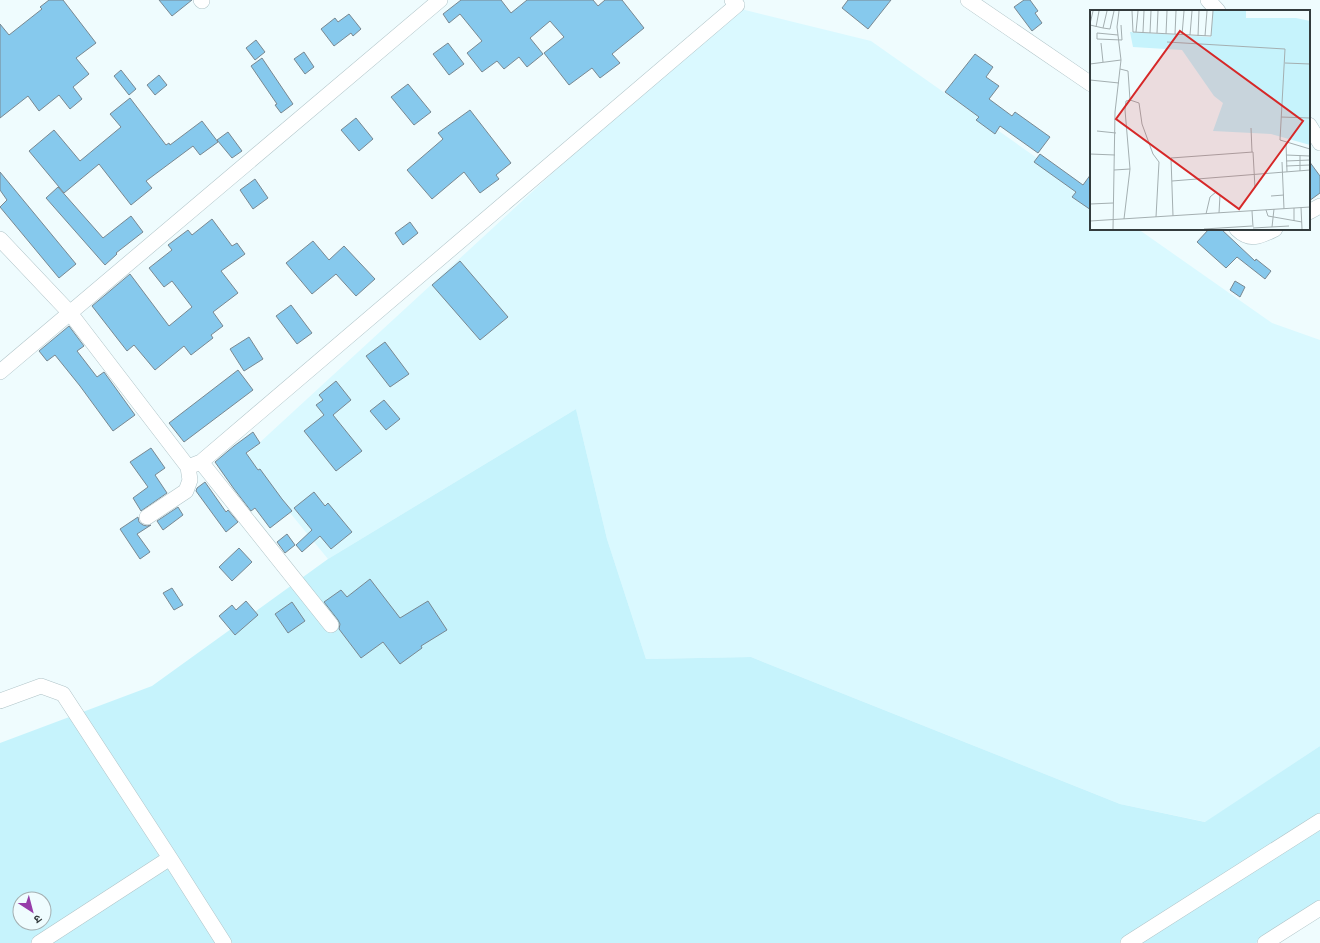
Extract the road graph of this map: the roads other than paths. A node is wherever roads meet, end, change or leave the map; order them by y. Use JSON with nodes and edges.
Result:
{"nodes":[{"id":1,"x":440,"y":0,"type":"edge"},
{"id":2,"x":732,"y":0,"type":"edge"},
{"id":3,"x":968,"y":0,"type":"edge"},
{"id":4,"x":1208,"y":0,"type":"edge"},
{"id":5,"x":1217,"y":10,"type":"edge"},
{"id":6,"x":1090,"y":83,"type":"edge"},
{"id":7,"x":1310,"y":127,"type":"edge"},
{"id":8,"x":1320,"y":143,"type":"edge"},
{"id":9,"x":1320,"y":206,"type":"edge"},
{"id":10,"x":1310,"y":211,"type":"edge"},
{"id":11,"x":1238,"y":230,"type":"edge"},
{"id":12,"x":1273,"y":230,"type":"edge"},
{"id":13,"x":0,"y":239,"type":"edge"},
{"id":14,"x":70,"y":313,"type":"junction"},
{"id":15,"x":0,"y":372,"type":"edge"},
{"id":16,"x":194,"y":465,"type":"junction"},
{"id":17,"x":147,"y":517,"type":"dead end"},
{"id":18,"x":331,"y":625,"type":"dead end"},
{"id":19,"x":3,"y":696,"type":"edge"},
{"id":20,"x":1320,"y":821,"type":"edge"},
{"id":21,"x":170,"y":858,"type":"junction"},
{"id":22,"x":1320,"y":908,"type":"edge"},
{"id":23,"x":1287,"y":937,"type":"edge"},
{"id":24,"x":39,"y":943,"type":"edge"},
{"id":25,"x":224,"y":943,"type":"edge"},
{"id":26,"x":1128,"y":943,"type":"edge"},
{"id":27,"x":1265,"y":943,"type":"edge"}],
"edges":[{"from":1,"to":14,"type":"street"},
{"from":2,"to":16,"type":"street"},
{"from":3,"to":6,"type":"street"},
{"from":4,"to":5,"type":"street"},
{"from":7,"to":8,"type":"street"},
{"from":9,"to":10,"type":"street"},
{"from":11,"to":12,"type":"street"},
{"from":13,"to":14,"type":"street"},
{"from":14,"to":15,"type":"street"},
{"from":14,"to":16,"type":"street"},
{"from":16,"to":17,"type":"street"},
{"from":16,"to":18,"type":"street"},
{"from":19,"to":21,"type":"street"},
{"from":20,"to":26,"type":"street"},
{"from":21,"to":24,"type":"street"},
{"from":21,"to":25,"type":"street"},
{"from":22,"to":23,"type":"street"},
{"from":23,"to":27,"type":"street"}]}
